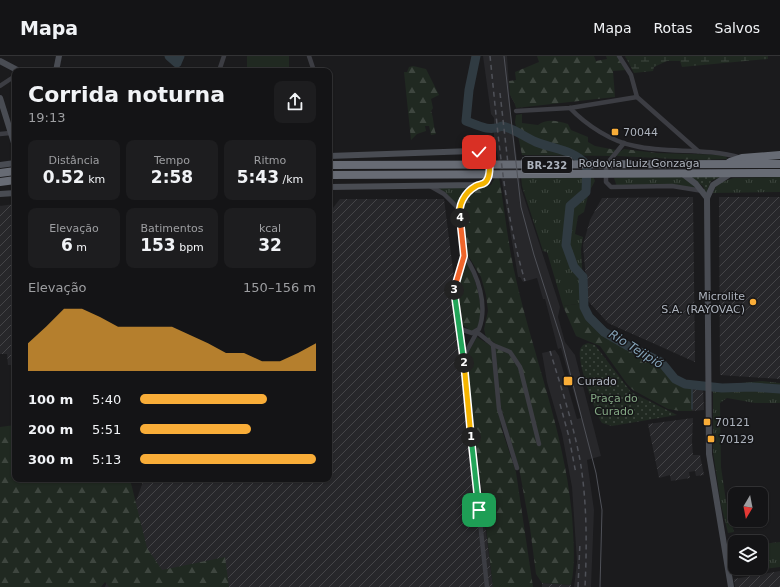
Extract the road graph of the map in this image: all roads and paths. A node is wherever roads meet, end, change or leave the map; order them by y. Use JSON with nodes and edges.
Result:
{"nodes":[{"id":1,"x":59,"y":56,"type":"edge"},
{"id":2,"x":224,"y":56,"type":"edge"},
{"id":3,"x":309,"y":56,"type":"edge"},
{"id":4,"x":619,"y":56,"type":"edge"},
{"id":5,"x":0,"y":61,"type":"edge"},
{"id":6,"x":13,"y":68,"type":"edge"},
{"id":7,"x":57,"y":68,"type":"edge"},
{"id":8,"x":220,"y":68,"type":"edge"},
{"id":9,"x":313,"y":68,"type":"edge"},
{"id":10,"x":12,"y":78,"type":"edge"},
{"id":11,"x":0,"y":86,"type":"edge"},
{"id":12,"x":637,"y":97,"type":"junction"},
{"id":13,"x":0,"y":98,"type":"edge"},
{"id":14,"x":570,"y":108,"type":"junction"},
{"id":15,"x":516,"y":111,"type":"dead end"},
{"id":16,"x":10,"y":133,"type":"junction"},
{"id":17,"x":0,"y":134,"type":"edge"},
{"id":18,"x":12,"y":138,"type":"edge"},
{"id":19,"x":624,"y":143,"type":"junction"},
{"id":20,"x":698,"y":151,"type":"junction"},
{"id":21,"x":780,"y":155,"type":"edge"},
{"id":22,"x":332,"y":156,"type":"edge"},
{"id":23,"x":742,"y":158,"type":"junction"},
{"id":24,"x":12,"y":163,"type":"edge"},
{"id":25,"x":780,"y":164,"type":"edge"},
{"id":26,"x":0,"y":165,"type":"edge"},
{"id":27,"x":332,"y":165,"type":"edge"},
{"id":28,"x":722,"y":165,"type":"junction"},
{"id":29,"x":625,"y":169,"type":"junction"},
{"id":30,"x":12,"y":171,"type":"edge"},
{"id":31,"x":0,"y":173,"type":"edge"},
{"id":32,"x":780,"y":173,"type":"edge"},
{"id":33,"x":683,"y":174,"type":"junction"},
{"id":34,"x":731,"y":174,"type":"junction"},
{"id":35,"x":332,"y":175,"type":"edge"},
{"id":36,"x":12,"y":180,"type":"edge"},
{"id":37,"x":0,"y":182,"type":"edge"},
{"id":38,"x":477,"y":185,"type":"junction"},
{"id":39,"x":430,"y":186,"type":"junction"},
{"id":40,"x":332,"y":187,"type":"edge"},
{"id":41,"x":703,"y":191,"type":"junction"},
{"id":42,"x":12,"y":193,"type":"edge"},
{"id":43,"x":0,"y":194,"type":"edge"},
{"id":44,"x":707,"y":198,"type":"junction"},
{"id":45,"x":458,"y":208,"type":"junction"},
{"id":46,"x":464,"y":256,"type":"junction"},
{"id":47,"x":459,"y":326,"type":"junction"},
{"id":48,"x":477,"y":332,"type":"junction"},
{"id":49,"x":493,"y":345,"type":"junction"},
{"id":50,"x":464,"y":356,"type":"junction"},
{"id":51,"x":539,"y":444,"type":"dead end"},
{"id":52,"x":517,"y":468,"type":"dead end"},
{"id":53,"x":487,"y":587,"type":"edge"},
{"id":54,"x":731,"y":587,"type":"edge"}],
"edges":[{"from":1,"to":7,"type":"street"},
{"from":2,"to":8,"type":"street"},
{"from":3,"to":9,"type":"street"},
{"from":4,"to":12,"type":"street"},
{"from":5,"to":6,"type":"street"},
{"from":10,"to":11,"type":"street"},
{"from":12,"to":14,"type":"street"},
{"from":12,"to":20,"type":"street"},
{"from":13,"to":16,"type":"street"},
{"from":14,"to":15,"type":"street"},
{"from":14,"to":19,"type":"street"},
{"from":16,"to":17,"type":"street"},
{"from":16,"to":18,"type":"street"},
{"from":19,"to":20,"type":"street"},
{"from":19,"to":41,"type":"street"},
{"from":20,"to":23,"type":"street"},
{"from":21,"to":23,"type":"highway"},
{"from":22,"to":38,"type":"street"},
{"from":23,"to":28,"type":"highway"},
{"from":24,"to":26,"type":"street"},
{"from":25,"to":28,"type":"highway","name":"Rodovia Luiz Gonzaga","number":"BR-232"},
{"from":27,"to":29,"type":"highway","name":"Rodovia Luiz Gonzaga","number":"BR-232"},
{"from":28,"to":29,"type":"highway","name":"Rodovia Luiz Gonzaga","number":"BR-232"},
{"from":29,"to":33,"type":"highway","name":"Rodovia Luiz Gonzaga","number":"BR-232"},
{"from":29,"to":35,"type":"highway","name":"Rodovia Luiz Gonzaga","number":"BR-232"},
{"from":30,"to":31,"type":"highway"},
{"from":32,"to":34,"type":"highway","name":"Rodovia Luiz Gonzaga","number":"BR-232"},
{"from":33,"to":34,"type":"highway","name":"Rodovia Luiz Gonzaga","number":"BR-232"},
{"from":33,"to":41,"type":"street"},
{"from":34,"to":44,"type":"street"},
{"from":36,"to":37,"type":"highway"},
{"from":38,"to":39,"type":"street"},
{"from":38,"to":45,"type":"street"},
{"from":39,"to":40,"type":"street"},
{"from":39,"to":45,"type":"street"},
{"from":41,"to":44,"type":"street"},
{"from":42,"to":43,"type":"street"},
{"from":44,"to":54,"type":"street"},
{"from":45,"to":46,"type":"street"},
{"from":46,"to":47,"type":"street"},
{"from":46,"to":48,"type":"street"},
{"from":47,"to":48,"type":"street"},
{"from":47,"to":50,"type":"street"},
{"from":48,"to":49,"type":"street"},
{"from":48,"to":50,"type":"street"},
{"from":49,"to":51,"type":"street"},
{"from":49,"to":52,"type":"street"},
{"from":50,"to":53,"type":"street"}]}
